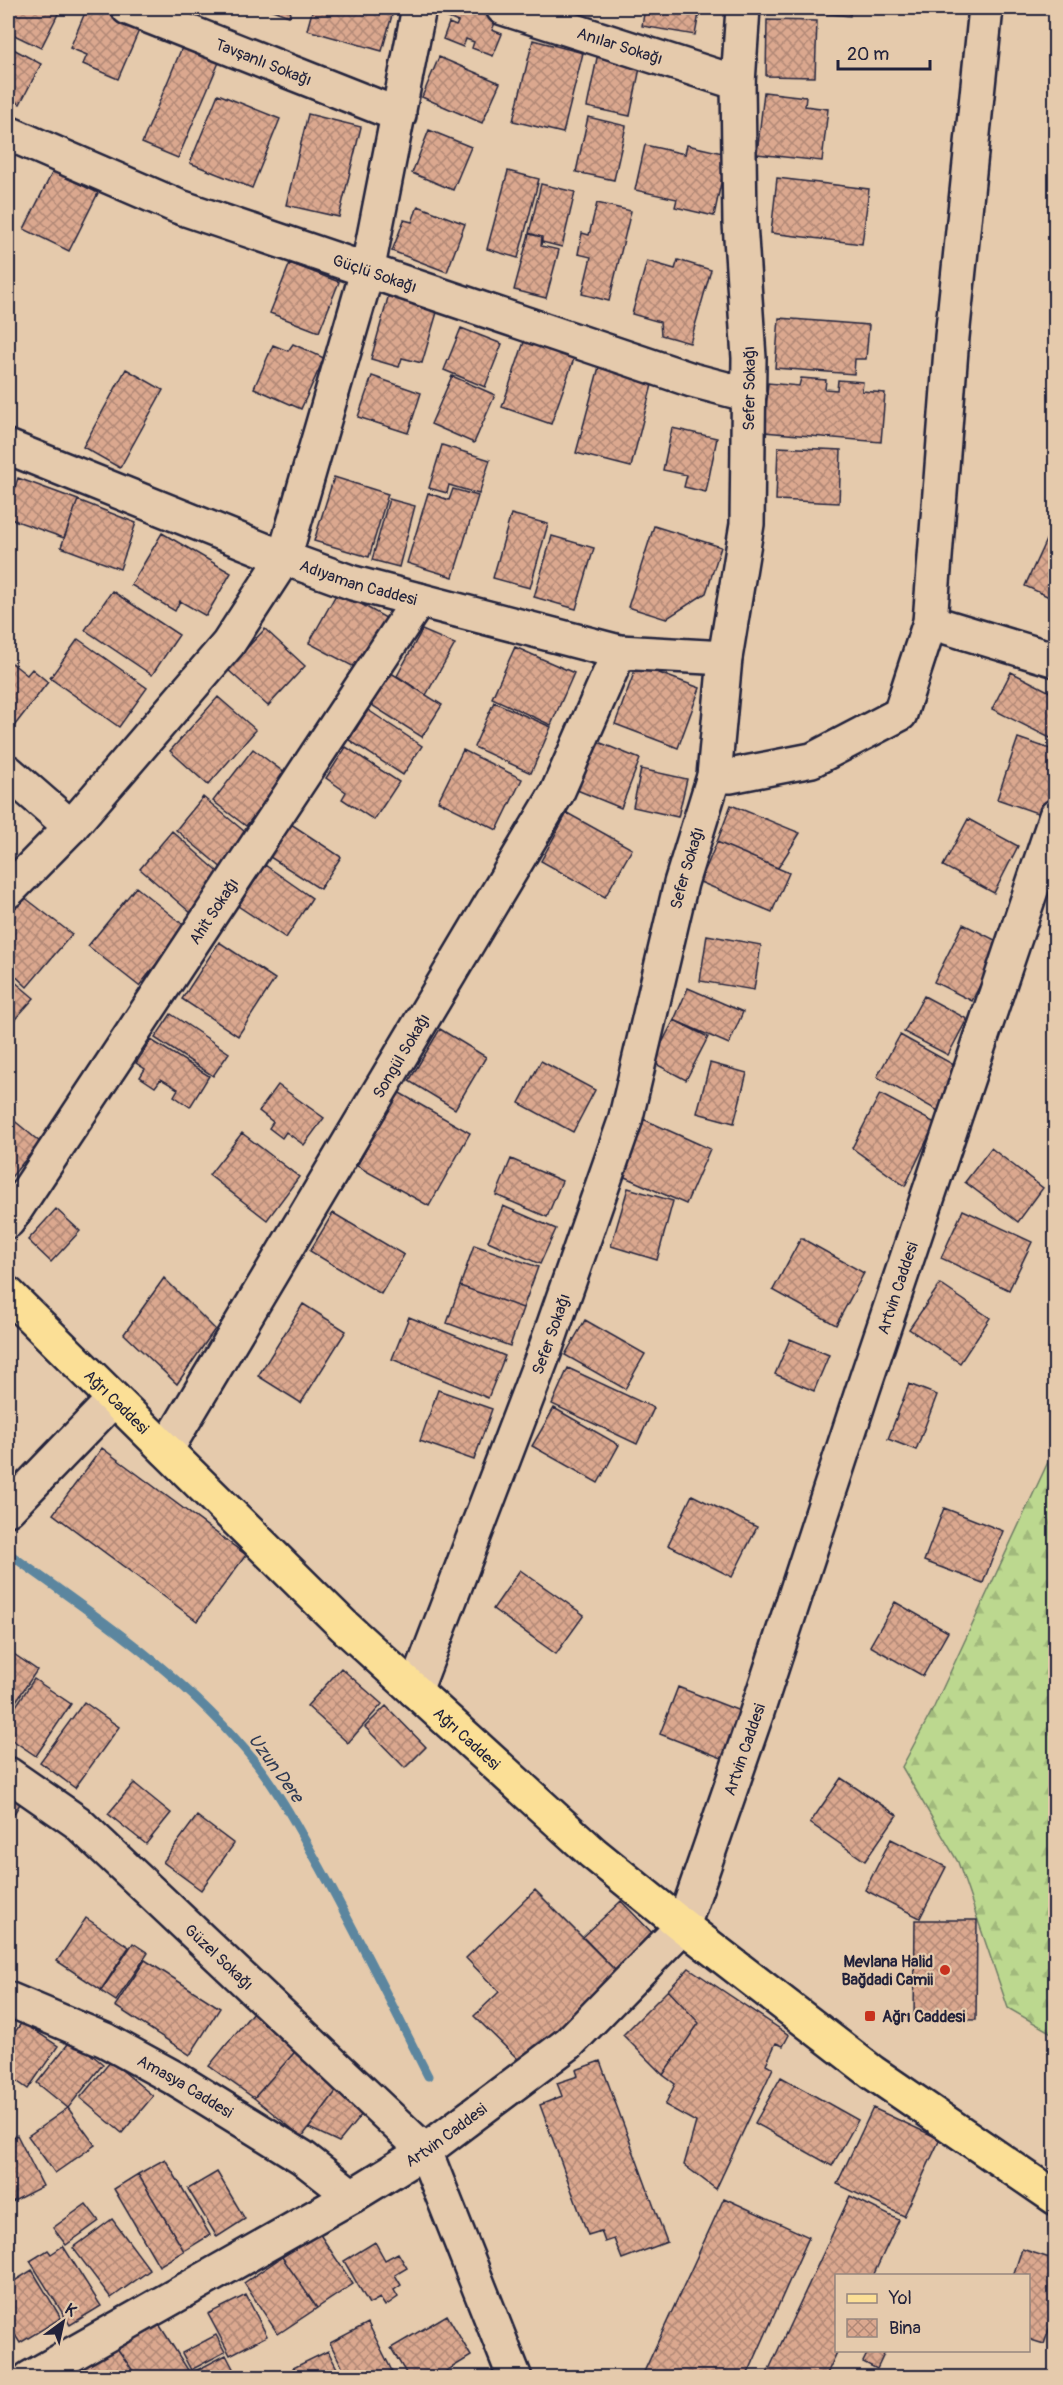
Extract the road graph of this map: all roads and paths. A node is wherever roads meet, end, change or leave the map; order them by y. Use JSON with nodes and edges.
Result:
{"nodes":[{"id":1,"x":128,"y":8,"type":"edge"},
{"id":2,"x":419,"y":8,"type":"edge"},
{"id":3,"x":503,"y":8,"type":"edge"},
{"id":4,"x":743,"y":8,"type":"edge"},
{"id":5,"x":986,"y":8,"type":"edge"},
{"id":6,"x":738,"y":83,"type":"junction"},
{"id":7,"x":399,"y":115,"type":"junction"},
{"id":8,"x":8,"y":133,"type":"edge"},
{"id":9,"x":367,"y":272,"type":"junction"},
{"id":10,"x":749,"y":395,"type":"junction"},
{"id":11,"x":8,"y":447,"type":"edge"},
{"id":12,"x":284,"y":558,"type":"junction"},
{"id":13,"x":418,"y":600,"type":"junction"},
{"id":14,"x":930,"y":622,"type":"junction"},
{"id":15,"x":619,"y":652,"type":"junction"},
{"id":16,"x":725,"y":658,"type":"junction"},
{"id":17,"x":1056,"y":660,"type":"edge"},
{"id":18,"x":8,"y":772,"type":"edge"},
{"id":19,"x":714,"y":776,"type":"junction"},
{"id":20,"x":1056,"y":816,"type":"edge"},
{"id":21,"x":71,"y":827,"type":"junction"},
{"id":22,"x":8,"y":891,"type":"edge"},
{"id":23,"x":8,"y":1221,"type":"edge"},
{"id":24,"x":8,"y":1293,"type":"edge"},
{"id":25,"x":114,"y":1399,"type":"junction"},
{"id":26,"x":166,"y":1450,"type":"junction"},
{"id":27,"x":8,"y":1509,"type":"edge"},
{"id":28,"x":415,"y":1691,"type":"junction"},
{"id":29,"x":8,"y":1774,"type":"edge"},
{"id":30,"x":684,"y":1926,"type":"junction"},
{"id":31,"x":8,"y":1999,"type":"edge"},
{"id":32,"x":424,"y":2151,"type":"junction"},
{"id":33,"x":352,"y":2196,"type":"junction"},
{"id":34,"x":1056,"y":2198,"type":"edge"},
{"id":35,"x":512,"y":2377,"type":"edge"},
{"id":36,"x":30,"y":2378,"type":"edge"}],
"edges":[{"from":1,"to":7,"type":"street","name":"Tavşanlı Sokağı"},
{"from":2,"to":7,"type":"street"},
{"from":3,"to":6,"type":"street","name":"Anılar Sokağı"},
{"from":4,"to":6,"type":"street","name":"Sefer Sokağı"},
{"from":5,"to":14,"type":"street"},
{"from":6,"to":10,"type":"street","name":"Sefer Sokağı"},
{"from":7,"to":9,"type":"street"},
{"from":8,"to":9,"type":"street","name":"Güçlü Sokağı"},
{"from":9,"to":10,"type":"street","name":"Güçlü Sokağı"},
{"from":9,"to":12,"type":"street"},
{"from":10,"to":16,"type":"street","name":"Sefer Sokağı"},
{"from":11,"to":12,"type":"street","name":"Adıyaman Caddesi"},
{"from":12,"to":13,"type":"street","name":"Adıyaman Caddesi"},
{"from":12,"to":21,"type":"street"},
{"from":13,"to":15,"type":"street","name":"Adıyaman Caddesi"},
{"from":13,"to":23,"type":"street","name":"Ahit Sokağı"},
{"from":14,"to":17,"type":"street"},
{"from":14,"to":19,"type":"street"},
{"from":15,"to":16,"type":"street","name":"Adıyaman Caddesi"},
{"from":15,"to":26,"type":"street","name":"Songül Sokağı"},
{"from":16,"to":19,"type":"street","name":"Sefer Sokağı"},
{"from":18,"to":21,"type":"street"},
{"from":19,"to":28,"type":"street","name":"Sefer Sokağı"},
{"from":20,"to":30,"type":"street","name":"Artvin Caddesi"},
{"from":21,"to":22,"type":"street"},
{"from":24,"to":25,"type":"main road","name":"Ağrı Caddesi"},
{"from":25,"to":26,"type":"main road","name":"Ağrı Caddesi"},
{"from":25,"to":27,"type":"street"},
{"from":26,"to":28,"type":"main road","name":"Ağrı Caddesi"},
{"from":28,"to":30,"type":"main road","name":"Ağrı Caddesi"},
{"from":29,"to":32,"type":"street","name":"Güzel Sokağı"},
{"from":30,"to":32,"type":"street","name":"Artvin Caddesi"},
{"from":30,"to":34,"type":"main road","name":"Ağrı Caddesi"},
{"from":31,"to":33,"type":"street","name":"Amasya Caddesi"},
{"from":32,"to":33,"type":"street","name":"Artvin Caddesi"},
{"from":32,"to":35,"type":"street"},
{"from":33,"to":36,"type":"street","name":"Artvin Caddesi"}]}
